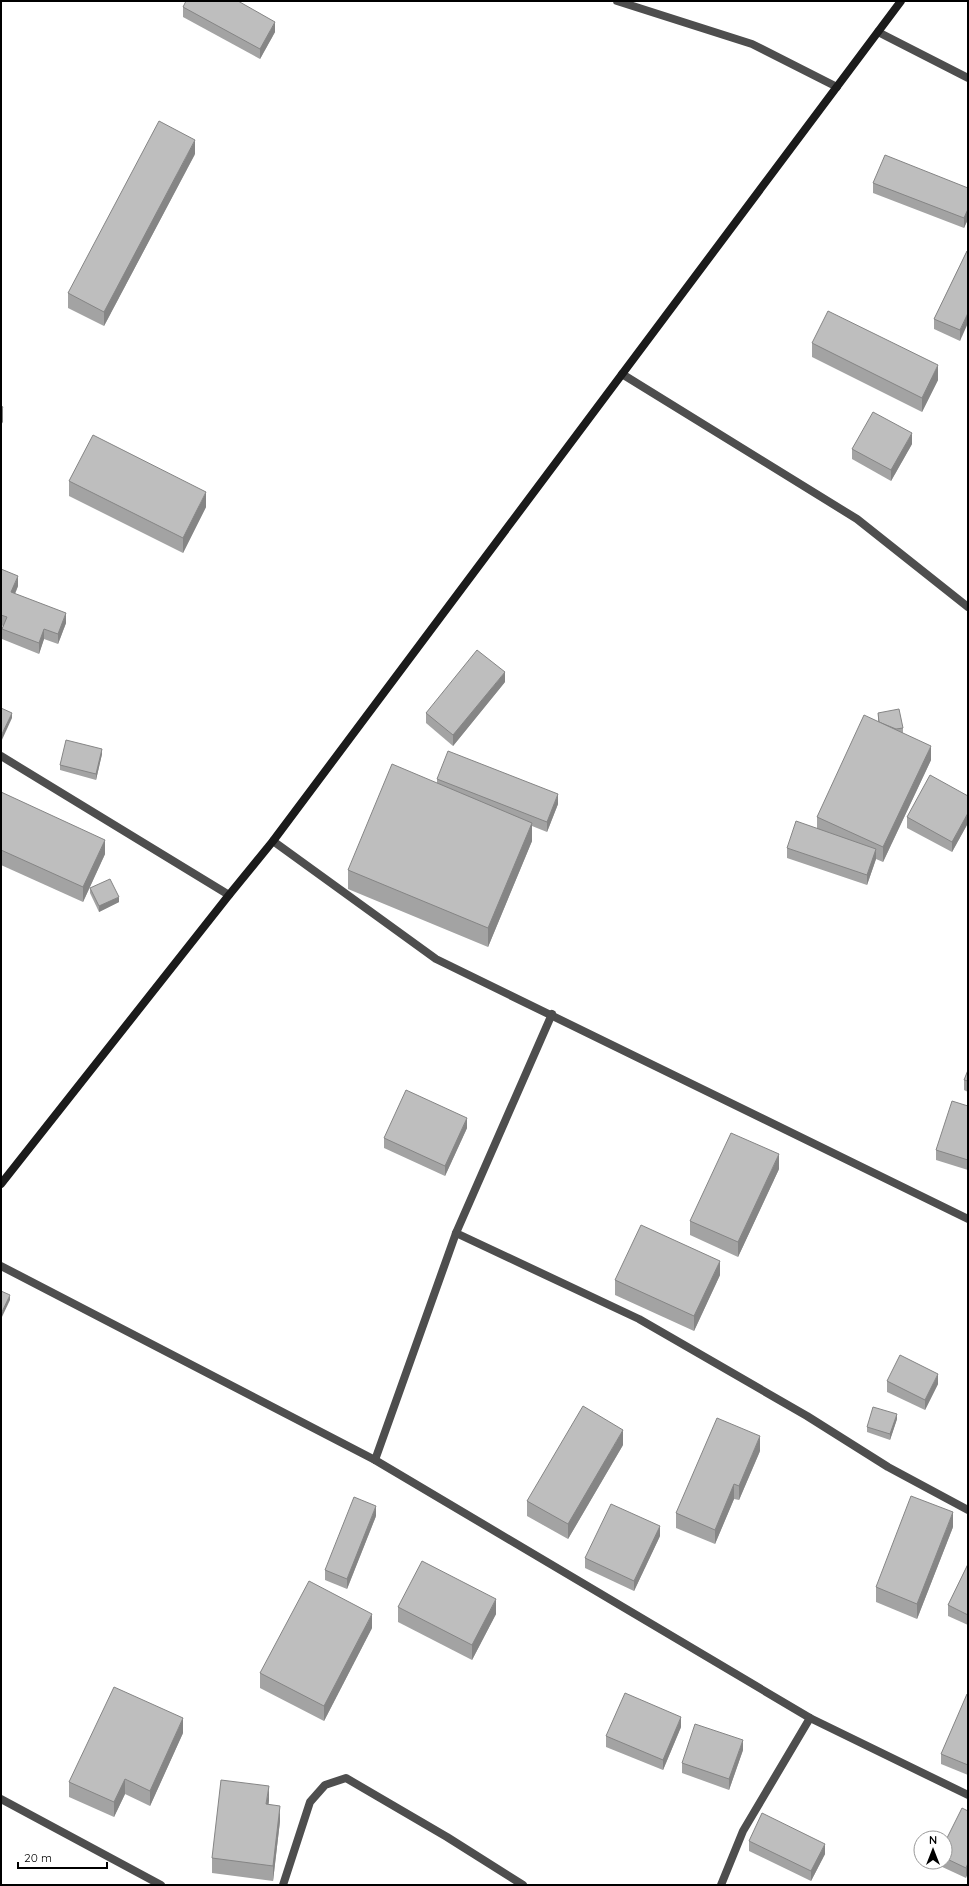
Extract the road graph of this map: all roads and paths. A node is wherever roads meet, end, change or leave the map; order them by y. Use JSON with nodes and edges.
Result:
{"nodes":[{"id":1,"x":617,"y":1,"type":"edge"},
{"id":2,"x":901,"y":1,"type":"edge"},
{"id":3,"x":878,"y":32,"type":"junction"},
{"id":4,"x":968,"y":78,"type":"edge"},
{"id":5,"x":837,"y":87,"type":"junction"},
{"id":6,"x":622,"y":374,"type":"junction"},
{"id":7,"x":968,"y":607,"type":"edge"},
{"id":8,"x":1,"y":756,"type":"edge"},
{"id":9,"x":273,"y":842,"type":"junction"},
{"id":10,"x":229,"y":895,"type":"junction"},
{"id":11,"x":552,"y":1014,"type":"junction"},
{"id":12,"x":1,"y":1184,"type":"edge"},
{"id":13,"x":968,"y":1219,"type":"edge"},
{"id":14,"x":456,"y":1233,"type":"junction"},
{"id":15,"x":1,"y":1266,"type":"edge"},
{"id":16,"x":375,"y":1460,"type":"junction"},
{"id":17,"x":968,"y":1510,"type":"edge"},
{"id":18,"x":810,"y":1718,"type":"junction"},
{"id":19,"x":968,"y":1795,"type":"edge"},
{"id":20,"x":1,"y":1799,"type":"edge"},
{"id":21,"x":161,"y":1885,"type":"edge"},
{"id":22,"x":283,"y":1885,"type":"edge"},
{"id":23,"x":523,"y":1885,"type":"edge"},
{"id":24,"x":721,"y":1885,"type":"edge"}],
"edges":[{"from":1,"to":5,"type":"street"},
{"from":2,"to":3,"type":"main road"},
{"from":3,"to":4,"type":"street"},
{"from":3,"to":5,"type":"main road"},
{"from":5,"to":6,"type":"main road"},
{"from":6,"to":7,"type":"street"},
{"from":6,"to":9,"type":"main road"},
{"from":8,"to":10,"type":"street"},
{"from":9,"to":10,"type":"main road"},
{"from":9,"to":11,"type":"street"},
{"from":10,"to":12,"type":"main road"},
{"from":11,"to":13,"type":"street"},
{"from":11,"to":14,"type":"street"},
{"from":14,"to":16,"type":"street"},
{"from":14,"to":17,"type":"street"},
{"from":15,"to":16,"type":"street"},
{"from":16,"to":18,"type":"street"},
{"from":18,"to":19,"type":"street"},
{"from":18,"to":24,"type":"street"},
{"from":20,"to":21,"type":"street"},
{"from":22,"to":23,"type":"street"}]}
